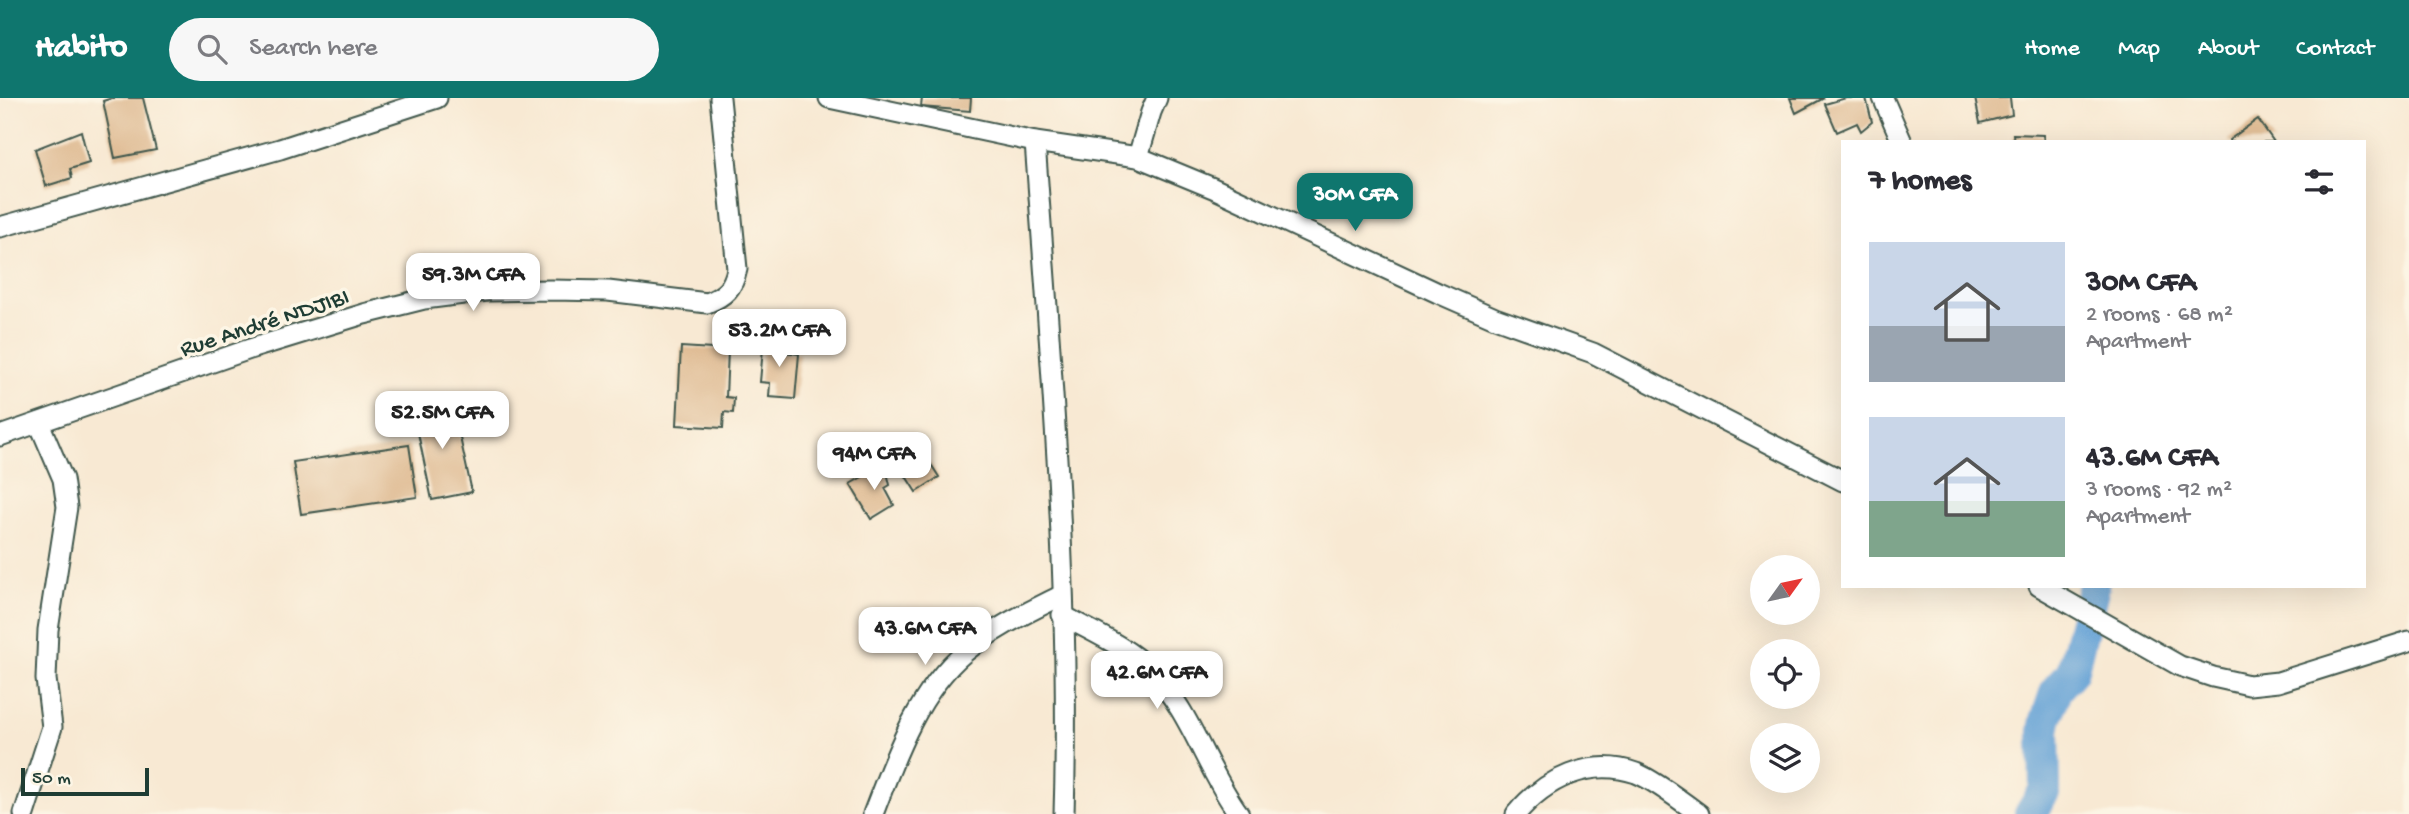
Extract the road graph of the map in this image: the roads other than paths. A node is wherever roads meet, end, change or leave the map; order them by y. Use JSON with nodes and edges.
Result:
{"nodes":[{"id":1,"x":437,"y":98,"type":"edge"},
{"id":2,"x":720,"y":98,"type":"edge"},
{"id":3,"x":829,"y":98,"type":"edge"},
{"id":4,"x":1157,"y":98,"type":"edge"},
{"id":5,"x":1883,"y":98,"type":"edge"},
{"id":6,"x":1901,"y":140,"type":"edge"},
{"id":7,"x":1035,"y":142,"type":"junction"},
{"id":8,"x":1138,"y":157,"type":"junction"},
{"id":9,"x":0,"y":227,"type":"edge"},
{"id":10,"x":39,"y":423,"type":"junction"},
{"id":11,"x":0,"y":436,"type":"edge"},
{"id":12,"x":1841,"y":480,"type":"edge"},
{"id":13,"x":2042,"y":588,"type":"edge"},
{"id":14,"x":1062,"y":595,"type":"junction"},
{"id":15,"x":1062,"y":615,"type":"junction"},
{"id":16,"x":2409,"y":641,"type":"edge"},
{"id":17,"x":24,"y":814,"type":"edge"},
{"id":18,"x":873,"y":814,"type":"edge"},
{"id":19,"x":1064,"y":814,"type":"edge"},
{"id":20,"x":1239,"y":814,"type":"edge"},
{"id":21,"x":1516,"y":814,"type":"edge"},
{"id":22,"x":1699,"y":814,"type":"edge"}],
"edges":[{"from":1,"to":9,"type":"street"},
{"from":2,"to":10,"type":"street","name":"Rue André NDJIBI"},
{"from":3,"to":7,"type":"street"},
{"from":4,"to":8,"type":"street"},
{"from":5,"to":6,"type":"street"},
{"from":7,"to":8,"type":"street"},
{"from":7,"to":14,"type":"street"},
{"from":8,"to":12,"type":"street"},
{"from":10,"to":11,"type":"street","name":"Rue André NDJIBI"},
{"from":10,"to":17,"type":"street"},
{"from":13,"to":16,"type":"street"},
{"from":14,"to":15,"type":"street"},
{"from":14,"to":18,"type":"street"},
{"from":15,"to":19,"type":"street"},
{"from":15,"to":20,"type":"street"},
{"from":21,"to":22,"type":"street"}]}
